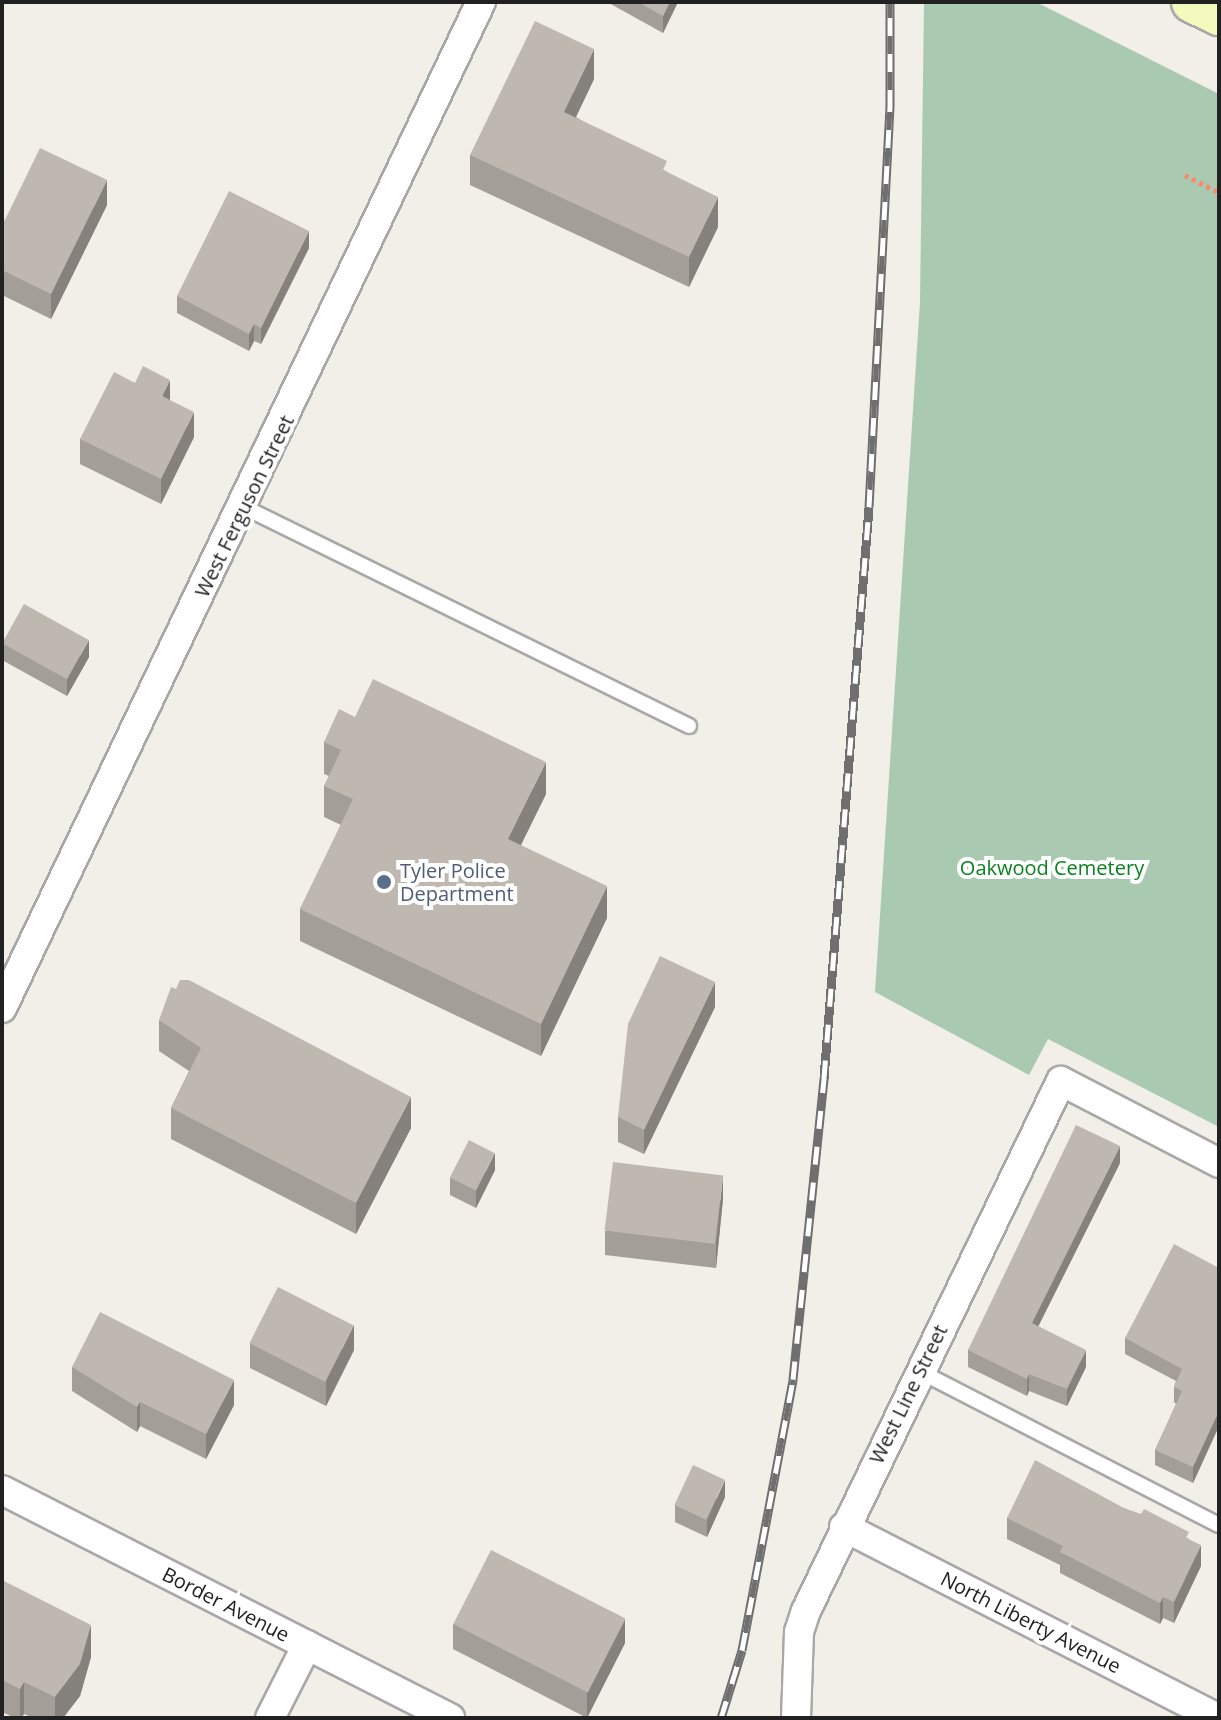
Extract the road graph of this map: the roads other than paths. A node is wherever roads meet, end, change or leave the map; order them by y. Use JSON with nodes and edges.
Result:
{"nodes":[{"id":1,"x":481,"y":2,"type":"edge"},
{"id":2,"x":1192,"y":2,"type":"edge"},
{"id":3,"x":1219,"y":15,"type":"edge"},
{"id":4,"x":244,"y":507,"type":"junction"},
{"id":5,"x":689,"y":726,"type":"dead end"},
{"id":6,"x":2,"y":1008,"type":"edge"},
{"id":7,"x":1219,"y":1163,"type":"edge"},
{"id":8,"x":919,"y":1371,"type":"junction"},
{"id":9,"x":2,"y":1490,"type":"edge"},
{"id":10,"x":1219,"y":1525,"type":"edge"},
{"id":11,"x":844,"y":1527,"type":"junction"},
{"id":12,"x":307,"y":1645,"type":"junction"},
{"id":13,"x":270,"y":1718,"type":"edge"},
{"id":14,"x":450,"y":1718,"type":"edge"},
{"id":15,"x":796,"y":1718,"type":"edge"},
{"id":16,"x":1218,"y":1718,"type":"edge"}],
"edges":[{"from":1,"to":4,"type":"street","name":"West Ferguson Street"},
{"from":2,"to":3,"type":"main road"},
{"from":4,"to":5,"type":"lane"},
{"from":4,"to":6,"type":"street","name":"West Ferguson Street"},
{"from":7,"to":8,"type":"street","name":"West Line Street"},
{"from":8,"to":10,"type":"lane"},
{"from":8,"to":11,"type":"street","name":"West Line Street"},
{"from":9,"to":12,"type":"street","name":"Border Avenue"},
{"from":11,"to":15,"type":"street","name":"West Line Street"},
{"from":11,"to":16,"type":"street","name":"North Liberty Avenue"},
{"from":12,"to":13,"type":"street"},
{"from":12,"to":14,"type":"street","name":"Border Avenue"}]}
